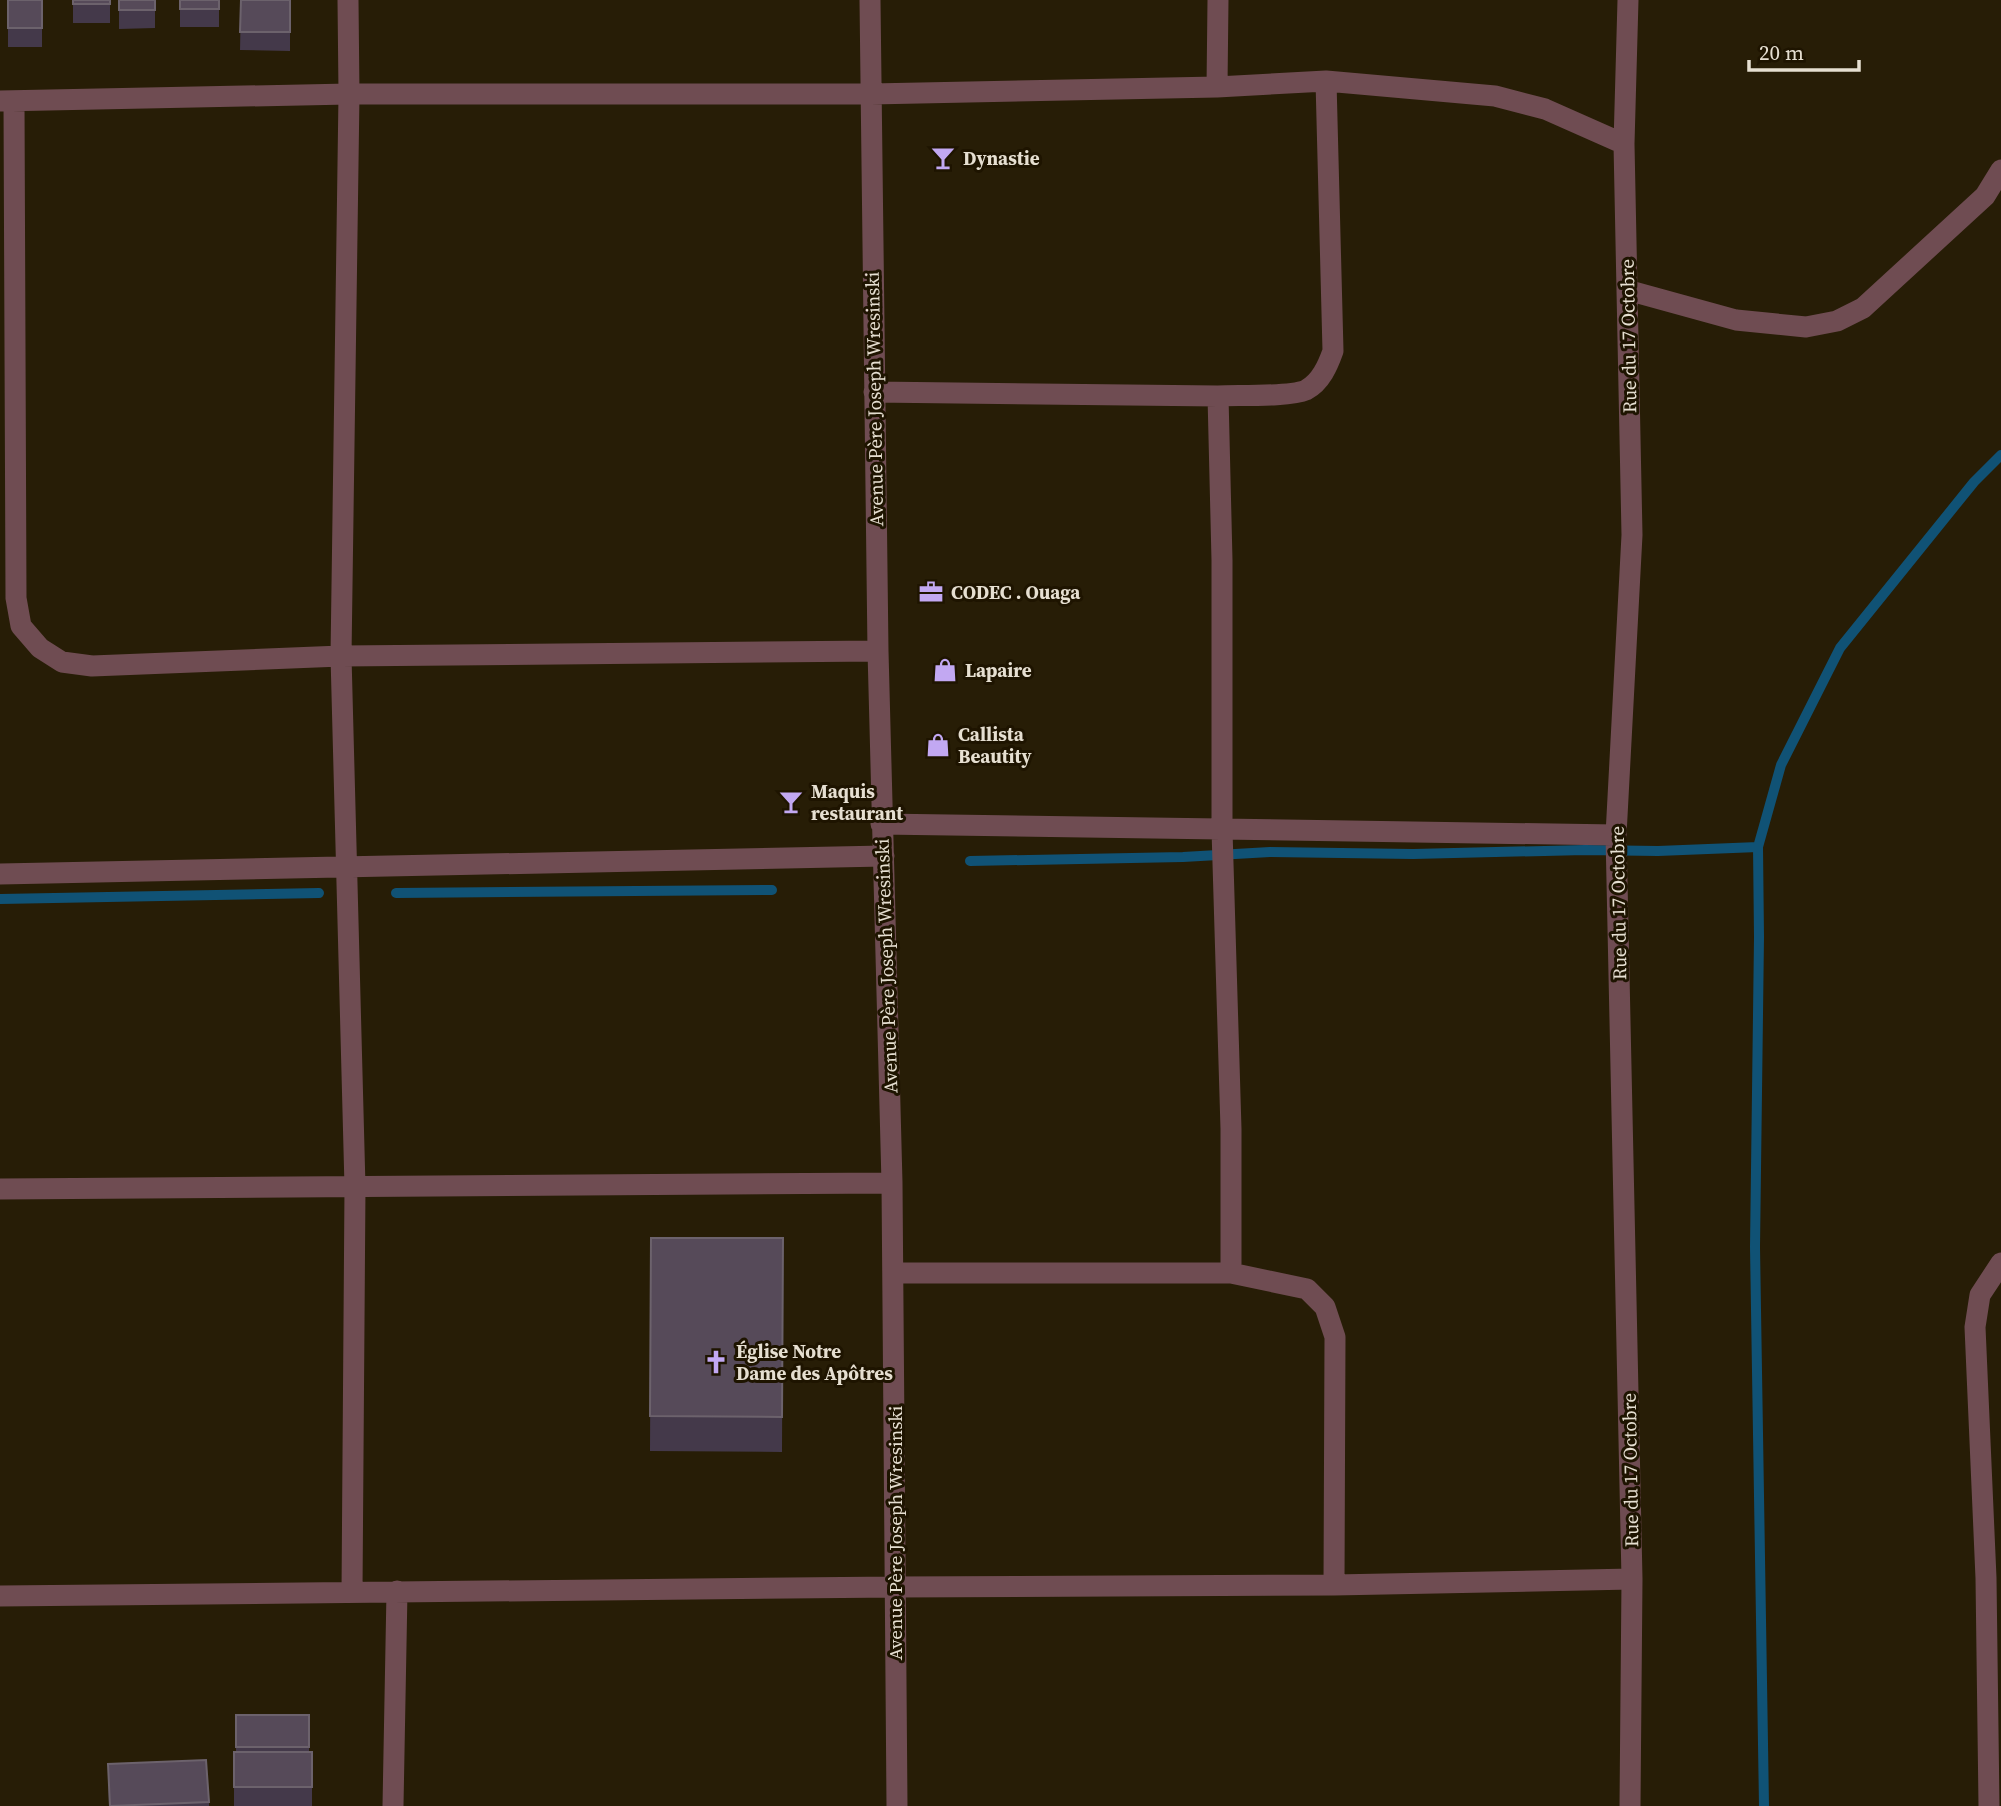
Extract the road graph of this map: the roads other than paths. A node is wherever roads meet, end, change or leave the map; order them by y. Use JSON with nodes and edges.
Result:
{"nodes":[{"id":1,"x":348,"y":0,"type":"edge"},
{"id":2,"x":870,"y":0,"type":"edge"},
{"id":3,"x":1218,"y":0,"type":"edge"},
{"id":4,"x":1628,"y":0,"type":"edge"},
{"id":5,"x":1326,"y":81,"type":"junction"},
{"id":6,"x":1217,"y":87,"type":"junction"},
{"id":7,"x":349,"y":94,"type":"junction"},
{"id":8,"x":871,"y":94,"type":"junction"},
{"id":9,"x":7,"y":101,"type":"edge"},
{"id":10,"x":1624,"y":144,"type":"junction"},
{"id":11,"x":2001,"y":170,"type":"edge"},
{"id":12,"x":1627,"y":290,"type":"junction"},
{"id":13,"x":874,"y":392,"type":"junction"},
{"id":14,"x":1218,"y":396,"type":"junction"},
{"id":15,"x":8,"y":411,"type":"edge"},
{"id":16,"x":878,"y":652,"type":"junction"},
{"id":17,"x":341,"y":656,"type":"junction"},
{"id":18,"x":881,"y":824,"type":"junction"},
{"id":19,"x":1222,"y":830,"type":"junction"},
{"id":20,"x":1616,"y":835,"type":"junction"},
{"id":21,"x":884,"y":856,"type":"junction"},
{"id":22,"x":345,"y":867,"type":"junction"},
{"id":23,"x":0,"y":874,"type":"edge"},
{"id":24,"x":892,"y":1183,"type":"junction"},
{"id":25,"x":355,"y":1187,"type":"junction"},
{"id":26,"x":0,"y":1189,"type":"edge"},
{"id":27,"x":2001,"y":1263,"type":"edge"},
{"id":28,"x":893,"y":1273,"type":"junction"},
{"id":29,"x":1231,"y":1273,"type":"junction"},
{"id":30,"x":1994,"y":1578,"type":"edge"},
{"id":31,"x":1632,"y":1579,"type":"junction"},
{"id":32,"x":1334,"y":1586,"type":"junction"},
{"id":33,"x":895,"y":1587,"type":"junction"},
{"id":34,"x":397,"y":1591,"type":"junction"},
{"id":35,"x":352,"y":1592,"type":"junction"},
{"id":36,"x":0,"y":1596,"type":"edge"},
{"id":37,"x":393,"y":1806,"type":"edge"},
{"id":38,"x":897,"y":1806,"type":"edge"},
{"id":39,"x":1630,"y":1806,"type":"edge"},
{"id":40,"x":1989,"y":1806,"type":"edge"}],
"edges":[{"from":1,"to":7,"type":"street"},
{"from":2,"to":8,"type":"street","name":"Avenue Père Joseph Wresinski"},
{"from":3,"to":6,"type":"street"},
{"from":4,"to":10,"type":"street","name":"Rue du 17 Octobre"},
{"from":5,"to":6,"type":"street"},
{"from":5,"to":10,"type":"street"},
{"from":5,"to":14,"type":"street"},
{"from":6,"to":8,"type":"street"},
{"from":7,"to":8,"type":"street"},
{"from":7,"to":9,"type":"street"},
{"from":7,"to":17,"type":"street"},
{"from":8,"to":13,"type":"street","name":"Avenue Père Joseph Wresinski"},
{"from":9,"to":15,"type":"street"},
{"from":10,"to":12,"type":"street","name":"Rue du 17 Octobre"},
{"from":11,"to":12,"type":"street"},
{"from":12,"to":20,"type":"street","name":"Rue du 17 Octobre"},
{"from":13,"to":14,"type":"street"},
{"from":13,"to":16,"type":"street","name":"Avenue Père Joseph Wresinski"},
{"from":14,"to":19,"type":"street"},
{"from":15,"to":17,"type":"street"},
{"from":16,"to":17,"type":"street"},
{"from":16,"to":18,"type":"street","name":"Avenue Père Joseph Wresinski"},
{"from":17,"to":22,"type":"street"},
{"from":18,"to":19,"type":"street"},
{"from":18,"to":21,"type":"street","name":"Avenue Père Joseph Wresinski"},
{"from":19,"to":20,"type":"street"},
{"from":19,"to":29,"type":"street"},
{"from":20,"to":31,"type":"street","name":"Rue du 17 Octobre"},
{"from":21,"to":22,"type":"street"},
{"from":21,"to":24,"type":"street","name":"Avenue Père Joseph Wresinski"},
{"from":22,"to":23,"type":"street"},
{"from":22,"to":25,"type":"street"},
{"from":24,"to":25,"type":"street"},
{"from":24,"to":28,"type":"street","name":"Avenue Père Joseph Wresinski"},
{"from":25,"to":26,"type":"street"},
{"from":25,"to":35,"type":"street"},
{"from":27,"to":30,"type":"street"},
{"from":28,"to":29,"type":"street"},
{"from":28,"to":33,"type":"street","name":"Avenue Père Joseph Wresinski"},
{"from":29,"to":32,"type":"street"},
{"from":30,"to":40,"type":"street"},
{"from":31,"to":32,"type":"street"},
{"from":31,"to":39,"type":"street","name":"Rue du 17 Octobre"},
{"from":32,"to":33,"type":"street"},
{"from":33,"to":34,"type":"street"},
{"from":33,"to":38,"type":"street","name":"Avenue Père Joseph Wresinski"},
{"from":34,"to":35,"type":"street"},
{"from":34,"to":37,"type":"street"},
{"from":35,"to":36,"type":"street"}]}
